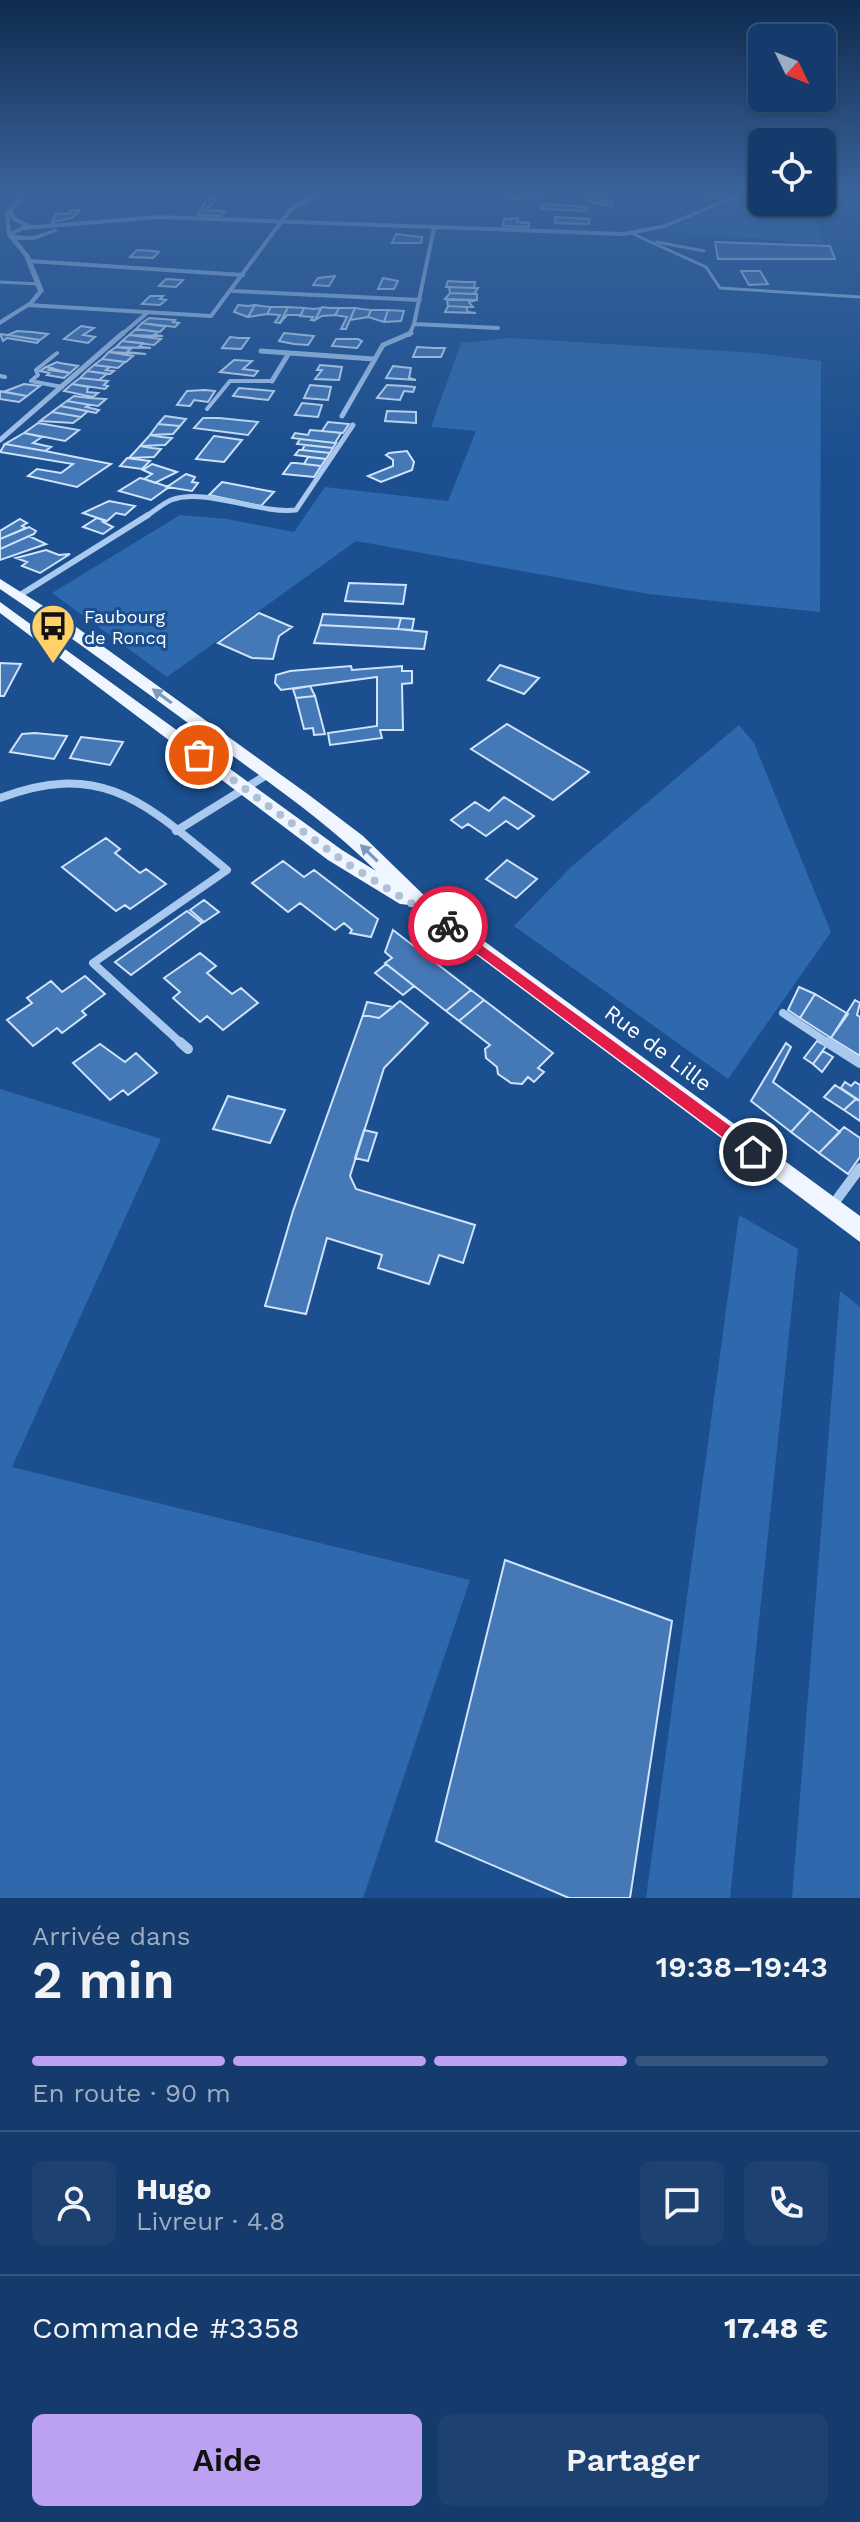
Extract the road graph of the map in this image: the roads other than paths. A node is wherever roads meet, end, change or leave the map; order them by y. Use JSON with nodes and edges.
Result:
{"nodes":[{"id":1,"x":38,"y":281,"type":"edge"},
{"id":2,"x":240,"y":281,"type":"edge"},
{"id":3,"x":424,"y":281,"type":"edge"},
{"id":4,"x":715,"y":281,"type":"edge"},
{"id":5,"x":0,"y":282,"type":"edge"},
{"id":6,"x":39,"y":284,"type":"junction"},
{"id":7,"x":233,"y":291,"type":"junction"},
{"id":8,"x":860,"y":297,"type":"edge"},
{"id":9,"x":420,"y":300,"type":"junction"},
{"id":10,"x":28,"y":305,"type":"junction"},
{"id":11,"x":147,"y":313,"type":"junction"},
{"id":12,"x":0,"y":323,"type":"edge"},
{"id":13,"x":414,"y":324,"type":"junction"},
{"id":14,"x":498,"y":328,"type":"dead end"},
{"id":15,"x":261,"y":351,"type":"dead end"},
{"id":16,"x":57,"y":353,"type":"dead end"},
{"id":17,"x":289,"y":353,"type":"junction"},
{"id":18,"x":374,"y":359,"type":"junction"},
{"id":19,"x":272,"y":381,"type":"joint"},
{"id":20,"x":62,"y":387,"type":"junction"},
{"id":21,"x":207,"y":409,"type":"dead end"},
{"id":22,"x":342,"y":416,"type":"dead end"},
{"id":23,"x":353,"y":425,"type":"dead end"},
{"id":24,"x":0,"y":440,"type":"edge"},
{"id":25,"x":0,"y":583,"type":"edge"},
{"id":26,"x":20,"y":595,"type":"junction"},
{"id":27,"x":0,"y":606,"type":"edge"},
{"id":28,"x":268,"y":774,"type":"junction"},
{"id":29,"x":244,"y":788,"type":"junction"},
{"id":30,"x":0,"y":798,"type":"edge"},
{"id":31,"x":176,"y":831,"type":"junction"},
{"id":32,"x":425,"y":908,"type":"junction"},
{"id":33,"x":783,"y":1013,"type":"dead end"},
{"id":34,"x":188,"y":1049,"type":"dead end"},
{"id":35,"x":860,"y":1063,"type":"edge"},
{"id":36,"x":860,"y":1168,"type":"edge"},
{"id":37,"x":830,"y":1208,"type":"junction"},
{"id":38,"x":860,"y":1230,"type":"edge"}],
"edges":[{"from":1,"to":6,"type":"street"},
{"from":2,"to":7,"type":"street"},
{"from":3,"to":9,"type":"street"},
{"from":4,"to":8,"type":"lane"},
{"from":5,"to":6,"type":"lane"},
{"from":6,"to":10,"type":"street"},
{"from":7,"to":9,"type":"street"},
{"from":7,"to":11,"type":"street"},
{"from":9,"to":13,"type":"street"},
{"from":10,"to":11,"type":"street"},
{"from":10,"to":12,"type":"street"},
{"from":11,"to":20,"type":"street"},
{"from":13,"to":14,"type":"street"},
{"from":13,"to":18,"type":"street"},
{"from":15,"to":17,"type":"street"},
{"from":16,"to":20,"type":"lane"},
{"from":17,"to":18,"type":"street"},
{"from":17,"to":19,"type":"street"},
{"from":18,"to":22,"type":"street"},
{"from":19,"to":21,"type":"lane"},
{"from":20,"to":24,"type":"street"},
{"from":23,"to":26,"type":"street"},
{"from":25,"to":26,"type":"main road","name":"Rue de Lille"},
{"from":28,"to":26,"type":"main road","name":"Rue de Lille","one_way":true},
{"from":27,"to":29,"type":"main road","name":"Rue de Lille"},
{"from":28,"to":29,"type":"street"},
{"from":32,"to":28,"type":"main road","name":"Rue de Lille","one_way":true},
{"from":29,"to":31,"type":"street"},
{"from":29,"to":32,"type":"main road","name":"Rue de Lille"},
{"from":30,"to":31,"type":"street"},
{"from":31,"to":34,"type":"street"},
{"from":32,"to":37,"type":"main road","name":"Rue de Lille"},
{"from":33,"to":35,"type":"street"},
{"from":36,"to":37,"type":"street"},
{"from":37,"to":38,"type":"main road","name":"Rue de Lille"}]}
